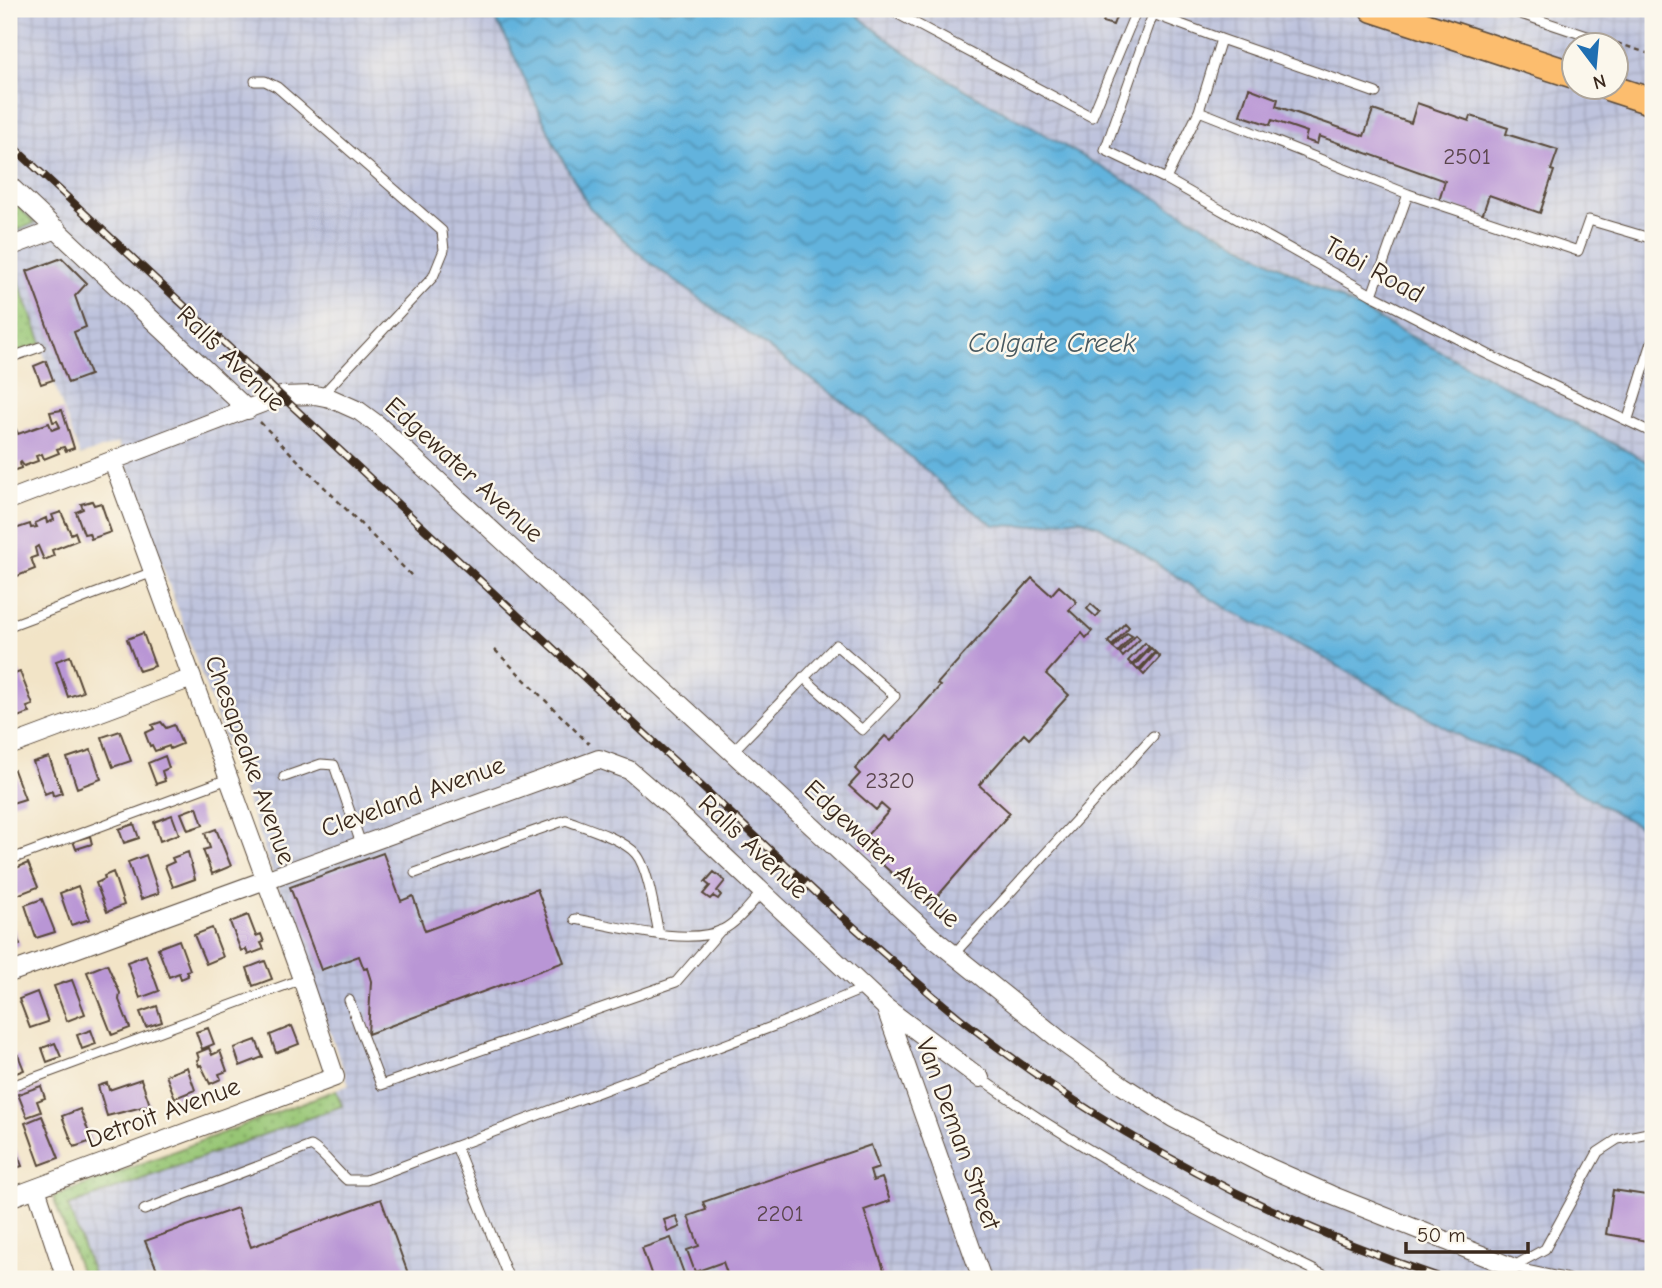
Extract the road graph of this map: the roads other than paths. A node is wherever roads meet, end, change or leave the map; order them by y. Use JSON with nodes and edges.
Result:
{"nodes":[{"id":1,"x":892,"y":9,"type":"edge"},
{"id":2,"x":1137,"y":9,"type":"edge"},
{"id":3,"x":1373,"y":9,"type":"edge"},
{"id":4,"x":1506,"y":9,"type":"edge"},
{"id":5,"x":1575,"y":32,"type":"edge"},
{"id":6,"x":1221,"y":39,"type":"junction"},
{"id":7,"x":1560,"y":70,"type":"edge"},
{"id":8,"x":255,"y":81,"type":"dead end"},
{"id":9,"x":1376,"y":93,"type":"dead end"},
{"id":10,"x":1630,"y":94,"type":"edge"},
{"id":11,"x":1653,"y":103,"type":"edge"},
{"id":12,"x":1199,"y":111,"type":"junction"},
{"id":13,"x":1166,"y":179,"type":"junction"},
{"id":14,"x":9,"y":185,"type":"edge"},
{"id":15,"x":1408,"y":194,"type":"junction"},
{"id":16,"x":57,"y":229,"type":"junction"},
{"id":17,"x":1653,"y":239,"type":"edge"},
{"id":18,"x":9,"y":247,"type":"edge"},
{"id":19,"x":1373,"y":295,"type":"junction"},
{"id":20,"x":1653,"y":339,"type":"edge"},
{"id":21,"x":40,"y":347,"type":"dead end"},
{"id":22,"x":9,"y":358,"type":"edge"},
{"id":23,"x":321,"y":396,"type":"junction"},
{"id":24,"x":248,"y":410,"type":"junction"},
{"id":25,"x":1628,"y":419,"type":"junction"},
{"id":26,"x":1653,"y":433,"type":"edge"},
{"id":27,"x":113,"y":462,"type":"junction"},
{"id":28,"x":9,"y":500,"type":"edge"},
{"id":29,"x":153,"y":572,"type":"junction"},
{"id":30,"x":9,"y":626,"type":"edge"},
{"id":31,"x":803,"y":677,"type":"junction"},
{"id":32,"x":192,"y":678,"type":"junction"},
{"id":33,"x":1153,"y":736,"type":"dead end"},
{"id":34,"x":9,"y":746,"type":"edge"},
{"id":35,"x":732,"y":752,"type":"junction"},
{"id":36,"x":599,"y":758,"type":"joint"},
{"id":37,"x":284,"y":777,"type":"dead end"},
{"id":38,"x":228,"y":779,"type":"junction"},
{"id":39,"x":361,"y":844,"type":"junction"},
{"id":40,"x":9,"y":860,"type":"edge"},
{"id":41,"x":415,"y":873,"type":"dead end"},
{"id":42,"x":265,"y":878,"type":"junction"},
{"id":43,"x":762,"y":892,"type":"junction"},
{"id":44,"x":575,"y":919,"type":"dead end"},
{"id":45,"x":721,"y":930,"type":"junction"},
{"id":46,"x":659,"y":934,"type":"junction"},
{"id":47,"x":953,"y":955,"type":"junction"},
{"id":48,"x":9,"y":973,"type":"edge"},
{"id":49,"x":302,"y":979,"type":"junction"},
{"id":50,"x":865,"y":988,"type":"junction"},
{"id":51,"x":349,"y":1000,"type":"dead end"},
{"id":52,"x":885,"y":1007,"type":"junction"},
{"id":53,"x":335,"y":1077,"type":"joint"},
{"id":54,"x":980,"y":1078,"type":"joint"},
{"id":55,"x":9,"y":1087,"type":"edge"},
{"id":56,"x":1653,"y":1132,"type":"edge"},
{"id":57,"x":456,"y":1146,"type":"junction"},
{"id":58,"x":36,"y":1188,"type":"junction"},
{"id":59,"x":9,"y":1198,"type":"edge"},
{"id":60,"x":144,"y":1210,"type":"dead end"},
{"id":61,"x":1513,"y":1267,"type":"junction"},
{"id":62,"x":66,"y":1279,"type":"edge"},
{"id":63,"x":509,"y":1279,"type":"edge"},
{"id":64,"x":982,"y":1279,"type":"edge"},
{"id":65,"x":1332,"y":1279,"type":"edge"},
{"id":66,"x":1568,"y":1279,"type":"edge"}],
"edges":[{"from":1,"to":2,"type":"lane"},
{"from":3,"to":7,"type":"main road"},
{"from":4,"to":5,"type":"lane"},
{"from":6,"to":9,"type":"lane"},
{"from":6,"to":12,"type":"lane"},
{"from":6,"to":13,"type":"lane","name":"Tabi Road"},
{"from":8,"to":23,"type":"lane"},
{"from":10,"to":11,"type":"main road"},
{"from":12,"to":13,"type":"lane"},
{"from":12,"to":15,"type":"lane"},
{"from":13,"to":19,"type":"lane","name":"Tabi Road"},
{"from":14,"to":16,"type":"street","name":"Ralls Avenue"},
{"from":15,"to":17,"type":"lane"},
{"from":15,"to":19,"type":"lane"},
{"from":16,"to":18,"type":"street"},
{"from":16,"to":24,"type":"street","name":"Ralls Avenue"},
{"from":19,"to":25,"type":"lane","name":"Tabi Road"},
{"from":20,"to":25,"type":"lane"},
{"from":21,"to":22,"type":"lane"},
{"from":23,"to":24,"type":"street","name":"Edgewater Avenue"},
{"from":23,"to":35,"type":"street","name":"Edgewater Avenue"},
{"from":24,"to":27,"type":"street"},
{"from":25,"to":26,"type":"lane","name":"Tabi Road"},
{"from":27,"to":28,"type":"street"},
{"from":27,"to":29,"type":"street","name":"Chesapeake Avenue"},
{"from":29,"to":30,"type":"lane"},
{"from":29,"to":32,"type":"street","name":"Chesapeake Avenue"},
{"from":31,"to":31,"type":"lane"},
{"from":31,"to":35,"type":"lane"},
{"from":32,"to":34,"type":"street"},
{"from":32,"to":38,"type":"street","name":"Chesapeake Avenue"},
{"from":33,"to":47,"type":"lane"},
{"from":35,"to":47,"type":"street","name":"Edgewater Avenue"},
{"from":36,"to":39,"type":"street","name":"Cleveland Avenue"},
{"from":36,"to":43,"type":"street","name":"Ralls Avenue"},
{"from":37,"to":39,"type":"lane"},
{"from":38,"to":40,"type":"lane"},
{"from":38,"to":42,"type":"street","name":"Chesapeake Avenue"},
{"from":39,"to":42,"type":"street","name":"Cleveland Avenue"},
{"from":41,"to":46,"type":"lane"},
{"from":42,"to":48,"type":"street","name":"Cleveland Avenue"},
{"from":42,"to":49,"type":"street","name":"Chesapeake Avenue"},
{"from":43,"to":45,"type":"lane"},
{"from":43,"to":50,"type":"street","name":"Ralls Avenue"},
{"from":44,"to":46,"type":"lane"},
{"from":45,"to":46,"type":"lane"},
{"from":45,"to":51,"type":"lane"},
{"from":47,"to":61,"type":"street","name":"Edgewater Avenue"},
{"from":49,"to":53,"type":"street","name":"Chesapeake Avenue"},
{"from":49,"to":55,"type":"lane"},
{"from":50,"to":52,"type":"street","name":"Ralls Avenue"},
{"from":50,"to":57,"type":"lane"},
{"from":52,"to":54,"type":"street","name":"Ralls Avenue"},
{"from":52,"to":64,"type":"street","name":"Van Deman Street"},
{"from":53,"to":58,"type":"street","name":"Detroit Avenue"},
{"from":54,"to":65,"type":"lane"},
{"from":56,"to":61,"type":"lane"},
{"from":57,"to":60,"type":"lane"},
{"from":57,"to":63,"type":"lane"},
{"from":58,"to":59,"type":"street","name":"Detroit Avenue"},
{"from":58,"to":62,"type":"street"},
{"from":61,"to":66,"type":"lane"}]}
